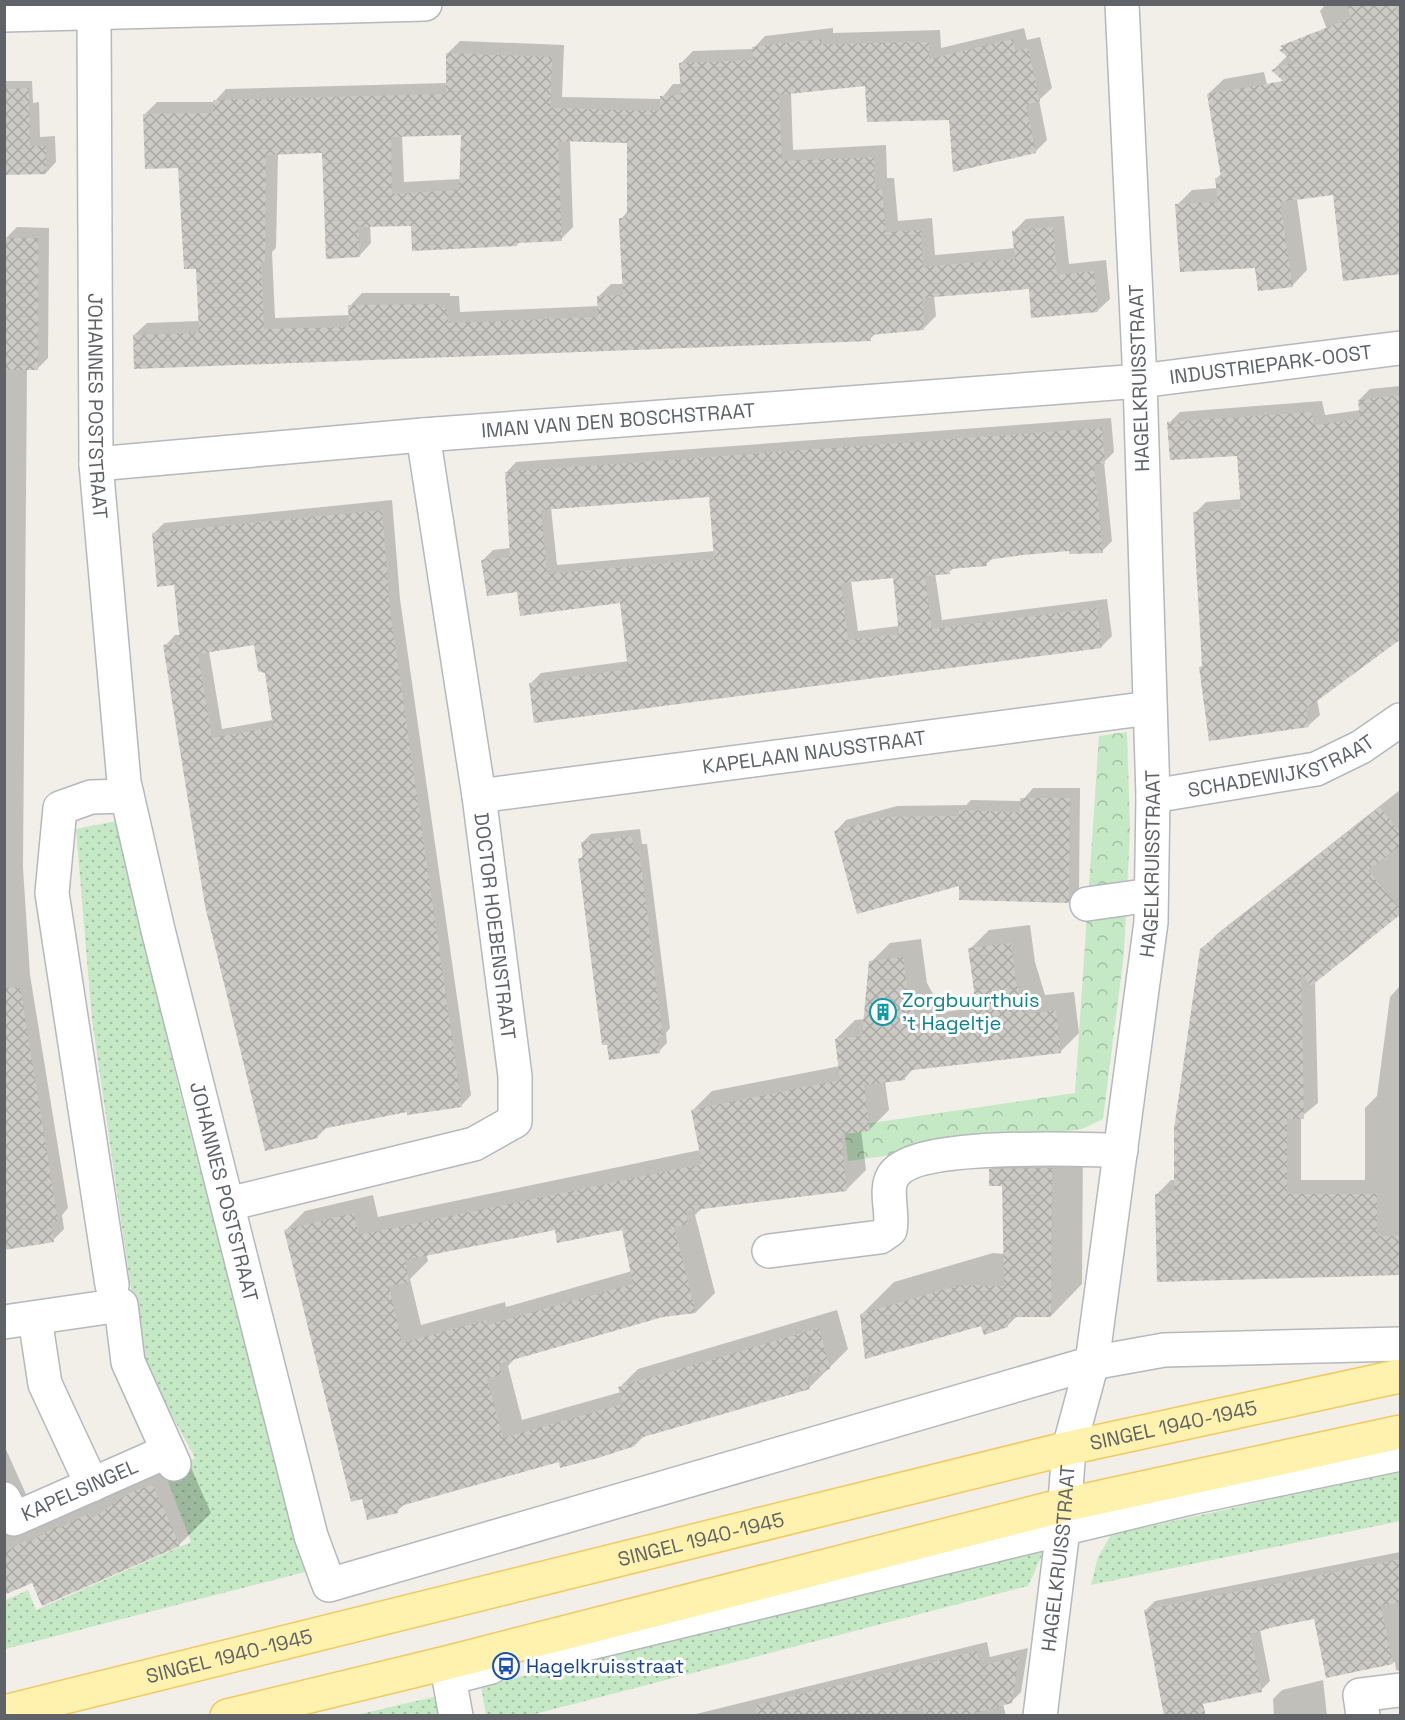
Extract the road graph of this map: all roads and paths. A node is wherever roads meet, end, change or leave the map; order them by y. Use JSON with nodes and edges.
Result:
{"nodes":[{"id":1,"x":425,"y":4,"type":"edge"},
{"id":2,"x":1122,"y":4,"type":"edge"},
{"id":3,"x":94,"y":14,"type":"junction"},
{"id":4,"x":4,"y":15,"type":"edge"},
{"id":5,"x":1401,"y":348,"type":"edge"},
{"id":6,"x":1140,"y":381,"type":"junction"},
{"id":7,"x":423,"y":435,"type":"junction"},
{"id":8,"x":96,"y":464,"type":"junction"},
{"id":9,"x":1150,"y":708,"type":"junction"},
{"id":10,"x":1401,"y":720,"type":"edge"},
{"id":11,"x":127,"y":796,"type":"junction"},
{"id":12,"x":478,"y":796,"type":"junction"},
{"id":13,"x":1153,"y":796,"type":"junction"},
{"id":14,"x":1151,"y":896,"type":"junction"},
{"id":15,"x":1087,"y":904,"type":"dead end"},
{"id":16,"x":1121,"y":1150,"type":"junction"},
{"id":17,"x":228,"y":1204,"type":"junction"},
{"id":18,"x":769,"y":1251,"type":"dead end"},
{"id":19,"x":112,"y":1285,"type":"dead end"},
{"id":20,"x":20,"y":1320,"type":"edge"},
{"id":21,"x":1401,"y":1344,"type":"edge"},
{"id":22,"x":1092,"y":1363,"type":"junction"},
{"id":23,"x":1401,"y":1376,"type":"edge"},
{"id":24,"x":1401,"y":1432,"type":"edge"},
{"id":25,"x":1069,"y":1448,"type":"junction"},
{"id":26,"x":1401,"y":1454,"type":"edge"},
{"id":27,"x":92,"y":1485,"type":"junction"},
{"id":28,"x":4,"y":1499,"type":"edge"},
{"id":29,"x":1064,"y":1517,"type":"junction"},
{"id":30,"x":1401,"y":1690,"type":"edge"},
{"id":31,"x":1361,"y":1705,"type":"edge"},
{"id":32,"x":4,"y":1712,"type":"edge"},
{"id":33,"x":227,"y":1716,"type":"edge"},
{"id":34,"x":456,"y":1716,"type":"edge"},
{"id":35,"x":1040,"y":1716,"type":"edge"}],
"edges":[{"from":1,"to":3,"type":"street"},
{"from":2,"to":6,"type":"street","name":"HAGELKRUISSTRAAT"},
{"from":3,"to":4,"type":"street"},
{"from":3,"to":8,"type":"street","name":"JOHANNES POSTSTRAAT"},
{"from":5,"to":6,"type":"street","name":"INDUSTRIEPARK-OOST"},
{"from":6,"to":7,"type":"street","name":"IMAN VAN DEN BOSCHSTRAAT"},
{"from":6,"to":9,"type":"street","name":"HAGELKRUISSTRAAT"},
{"from":7,"to":8,"type":"street","name":"IMAN VAN DEN BOSCHSTRAAT"},
{"from":7,"to":12,"type":"street","name":"DOCTOR HOEBENSTRAAT"},
{"from":8,"to":11,"type":"street","name":"JOHANNES POSTSTRAAT"},
{"from":9,"to":12,"type":"street","name":"KAPELAAN NAUSSTRAAT"},
{"from":9,"to":13,"type":"street","name":"HAGELKRUISSTRAAT"},
{"from":10,"to":13,"type":"street","name":"SCHADEWIJKSTRAAT"},
{"from":11,"to":17,"type":"street","name":"JOHANNES POSTSTRAAT"},
{"from":11,"to":19,"type":"street"},
{"from":12,"to":17,"type":"street","name":"DOCTOR HOEBENSTRAAT"},
{"from":13,"to":14,"type":"street","name":"HAGELKRUISSTRAAT"},
{"from":14,"to":15,"type":"street"},
{"from":14,"to":16,"type":"street","name":"HAGELKRUISSTRAAT"},
{"from":16,"to":18,"type":"street"},
{"from":16,"to":22,"type":"street","name":"HAGELKRUISSTRAAT"},
{"from":17,"to":22,"type":"street","name":"JOHANNES POSTSTRAAT"},
{"from":20,"to":27,"type":"street"},
{"from":20,"to":27,"type":"street","name":"KAPELSINGEL"},
{"from":21,"to":22,"type":"street"},
{"from":22,"to":25,"type":"street","name":"HAGELKRUISSTRAAT"},
{"from":23,"to":25,"type":"main road","name":"SINGEL 1940-1945"},
{"from":24,"to":29,"type":"main road"},
{"from":25,"to":29,"type":"street","name":"HAGELKRUISSTRAAT"},
{"from":25,"to":32,"type":"main road","name":"SINGEL 1940-1945"},
{"from":26,"to":29,"type":"street"},
{"from":27,"to":28,"type":"street","name":"KAPELSINGEL"},
{"from":29,"to":33,"type":"main road"},
{"from":29,"to":34,"type":"street"},
{"from":29,"to":35,"type":"street","name":"HAGELKRUISSTRAAT"},
{"from":30,"to":31,"type":"street"}]}
